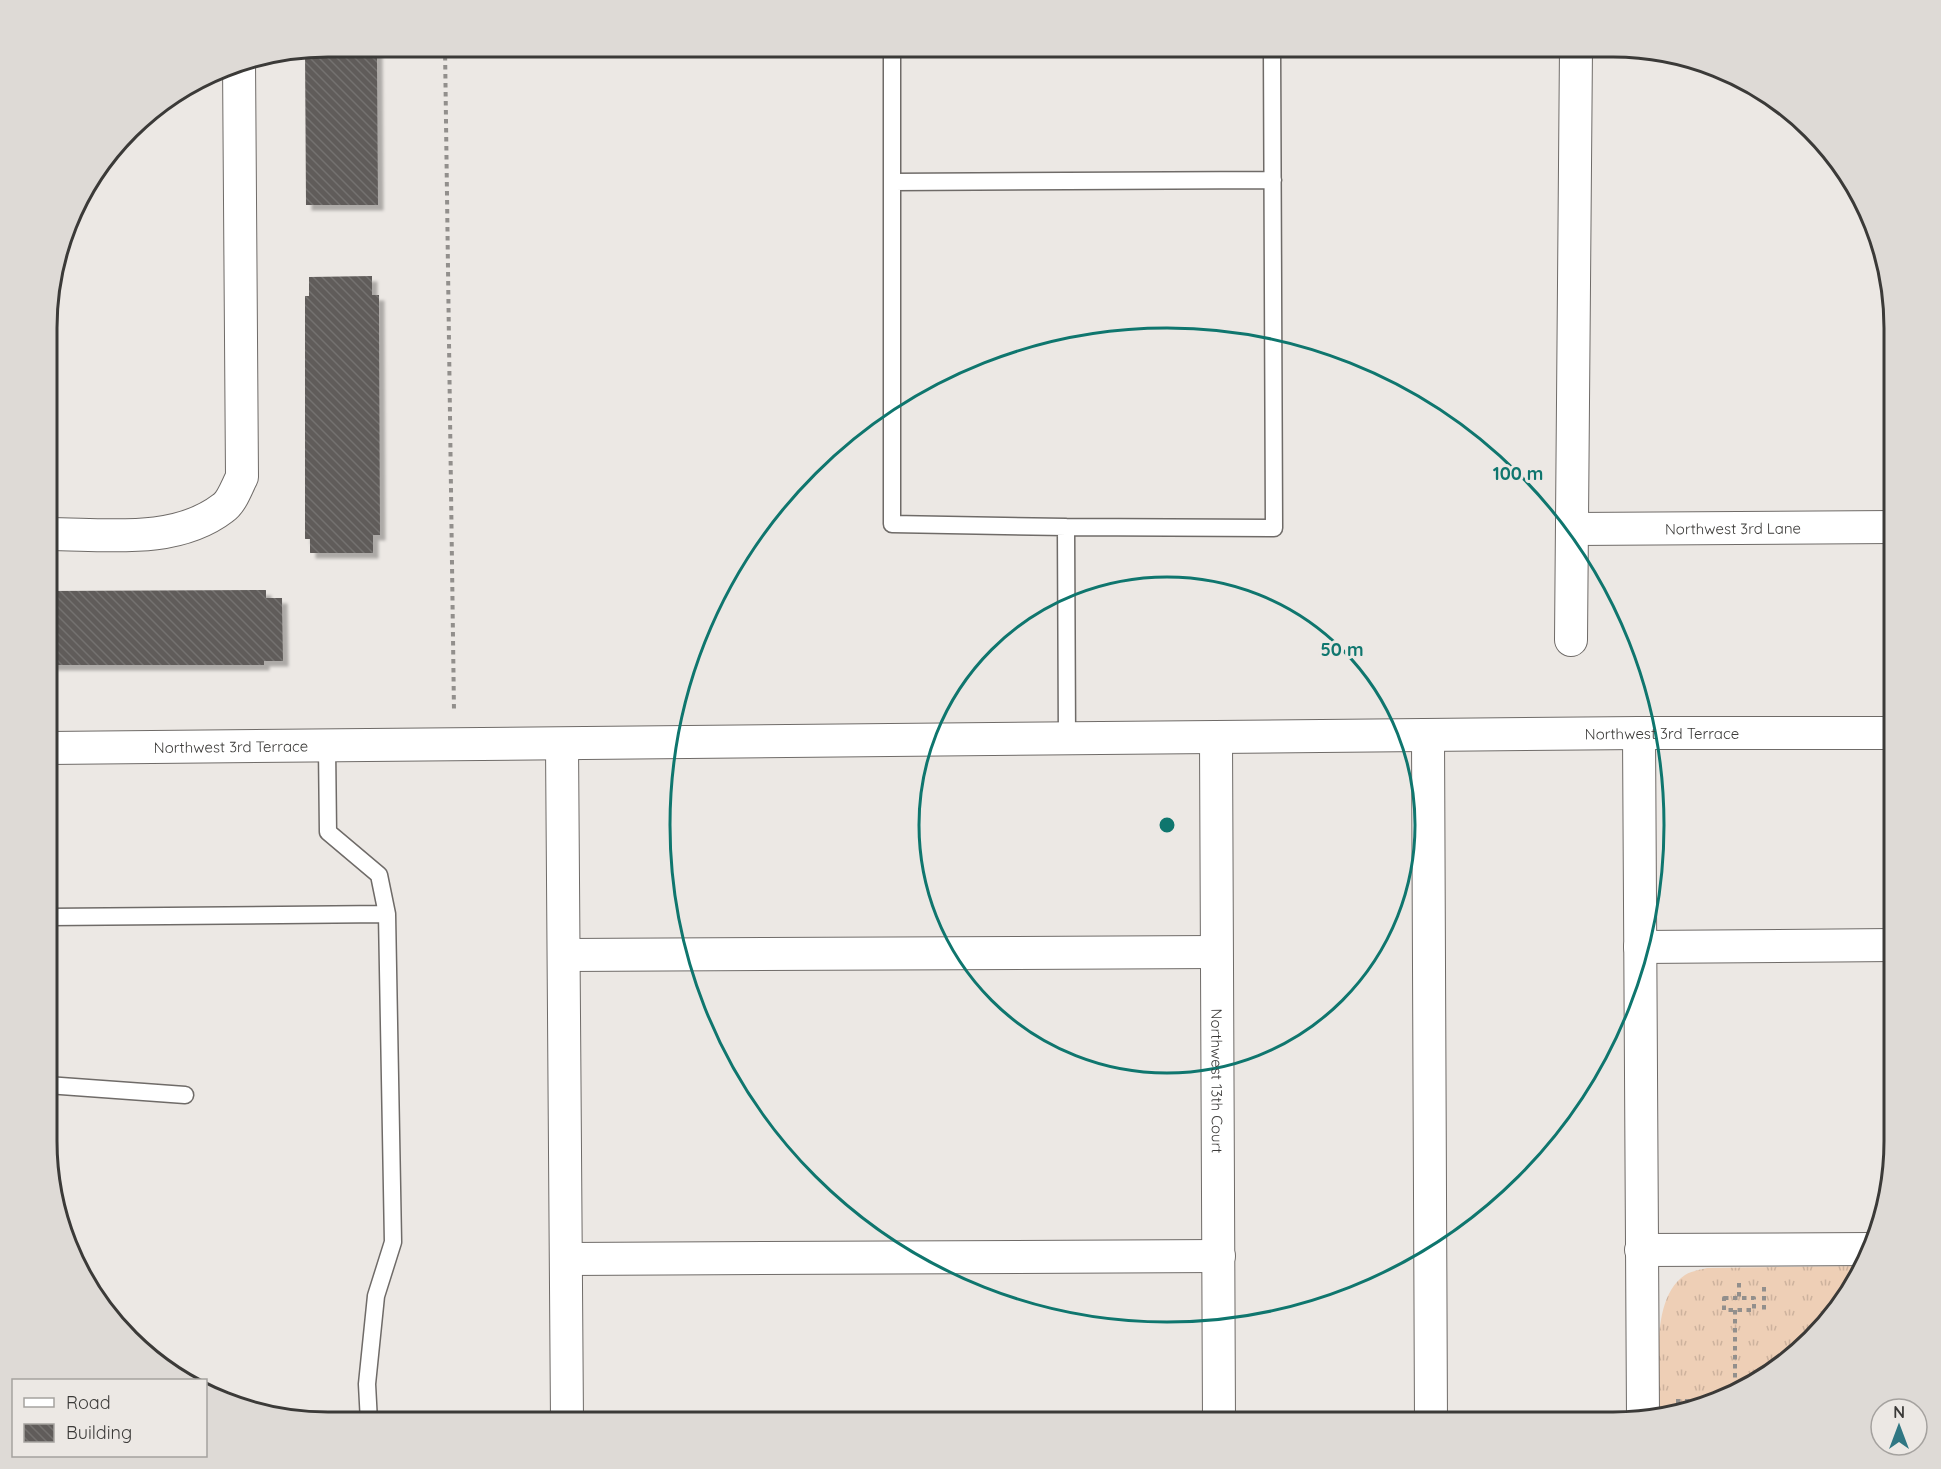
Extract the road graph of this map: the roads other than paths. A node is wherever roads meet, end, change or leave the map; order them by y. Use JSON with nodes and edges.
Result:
{"nodes":[{"id":1,"x":892,"y":57,"type":"edge"},
{"id":2,"x":1272,"y":57,"type":"edge"},
{"id":3,"x":1575,"y":57,"type":"edge"},
{"id":4,"x":240,"y":71,"type":"edge"},
{"id":5,"x":1273,"y":180,"type":"junction"},
{"id":6,"x":892,"y":182,"type":"junction"},
{"id":7,"x":1066,"y":527,"type":"junction"},
{"id":8,"x":1884,"y":527,"type":"edge"},
{"id":9,"x":1573,"y":530,"type":"junction"},
{"id":10,"x":57,"y":534,"type":"edge"},
{"id":11,"x":1571,"y":640,"type":"dead end"},
{"id":12,"x":1639,"y":733,"type":"junction"},
{"id":13,"x":1884,"y":733,"type":"edge"},
{"id":14,"x":1428,"y":736,"type":"junction"},
{"id":15,"x":1216,"y":739,"type":"junction"},
{"id":16,"x":1067,"y":740,"type":"junction"},
{"id":17,"x":561,"y":744,"type":"junction"},
{"id":18,"x":327,"y":747,"type":"junction"},
{"id":19,"x":57,"y":748,"type":"edge"},
{"id":20,"x":387,"y":914,"type":"junction"},
{"id":21,"x":57,"y":917,"type":"edge"},
{"id":22,"x":1884,"y":945,"type":"edge"},
{"id":23,"x":1640,"y":947,"type":"junction"},
{"id":24,"x":1216,"y":952,"type":"junction"},
{"id":25,"x":564,"y":955,"type":"junction"},
{"id":26,"x":57,"y":1086,"type":"edge"},
{"id":27,"x":185,"y":1095,"type":"dead end"},
{"id":28,"x":1862,"y":1248,"type":"edge"},
{"id":29,"x":1641,"y":1250,"type":"junction"},
{"id":30,"x":1219,"y":1256,"type":"junction"},
{"id":31,"x":566,"y":1259,"type":"junction"},
{"id":32,"x":1643,"y":1410,"type":"edge"},
{"id":33,"x":368,"y":1412,"type":"edge"},
{"id":34,"x":567,"y":1412,"type":"edge"},
{"id":35,"x":1219,"y":1412,"type":"edge"},
{"id":36,"x":1431,"y":1412,"type":"edge"}],
"edges":[{"from":1,"to":6,"type":"lane"},
{"from":2,"to":5,"type":"lane"},
{"from":3,"to":9,"type":"street"},
{"from":4,"to":10,"type":"street"},
{"from":5,"to":6,"type":"lane"},
{"from":5,"to":7,"type":"lane"},
{"from":6,"to":7,"type":"lane"},
{"from":7,"to":16,"type":"lane"},
{"from":8,"to":9,"type":"street","name":"Northwest 3rd Lane"},
{"from":9,"to":11,"type":"street"},
{"from":12,"to":13,"type":"street","name":"Northwest 3rd Terrace"},
{"from":12,"to":14,"type":"street","name":"Northwest 3rd Terrace"},
{"from":12,"to":23,"type":"street"},
{"from":14,"to":15,"type":"street","name":"Northwest 3rd Terrace"},
{"from":14,"to":36,"type":"street"},
{"from":15,"to":16,"type":"street","name":"Northwest 3rd Terrace"},
{"from":15,"to":24,"type":"street","name":"Northwest 13th Court"},
{"from":16,"to":17,"type":"street","name":"Northwest 3rd Terrace"},
{"from":17,"to":18,"type":"street","name":"Northwest 3rd Terrace"},
{"from":17,"to":25,"type":"street"},
{"from":18,"to":19,"type":"street","name":"Northwest 3rd Terrace"},
{"from":18,"to":20,"type":"lane"},
{"from":20,"to":21,"type":"lane"},
{"from":20,"to":33,"type":"lane"},
{"from":22,"to":23,"type":"street"},
{"from":23,"to":29,"type":"street"},
{"from":24,"to":25,"type":"street"},
{"from":24,"to":30,"type":"street","name":"Northwest 13th Court"},
{"from":25,"to":31,"type":"street"},
{"from":26,"to":27,"type":"lane"},
{"from":28,"to":29,"type":"street"},
{"from":29,"to":32,"type":"street"},
{"from":30,"to":31,"type":"street"},
{"from":30,"to":35,"type":"street","name":"Northwest 13th Court"},
{"from":31,"to":34,"type":"street"}]}
